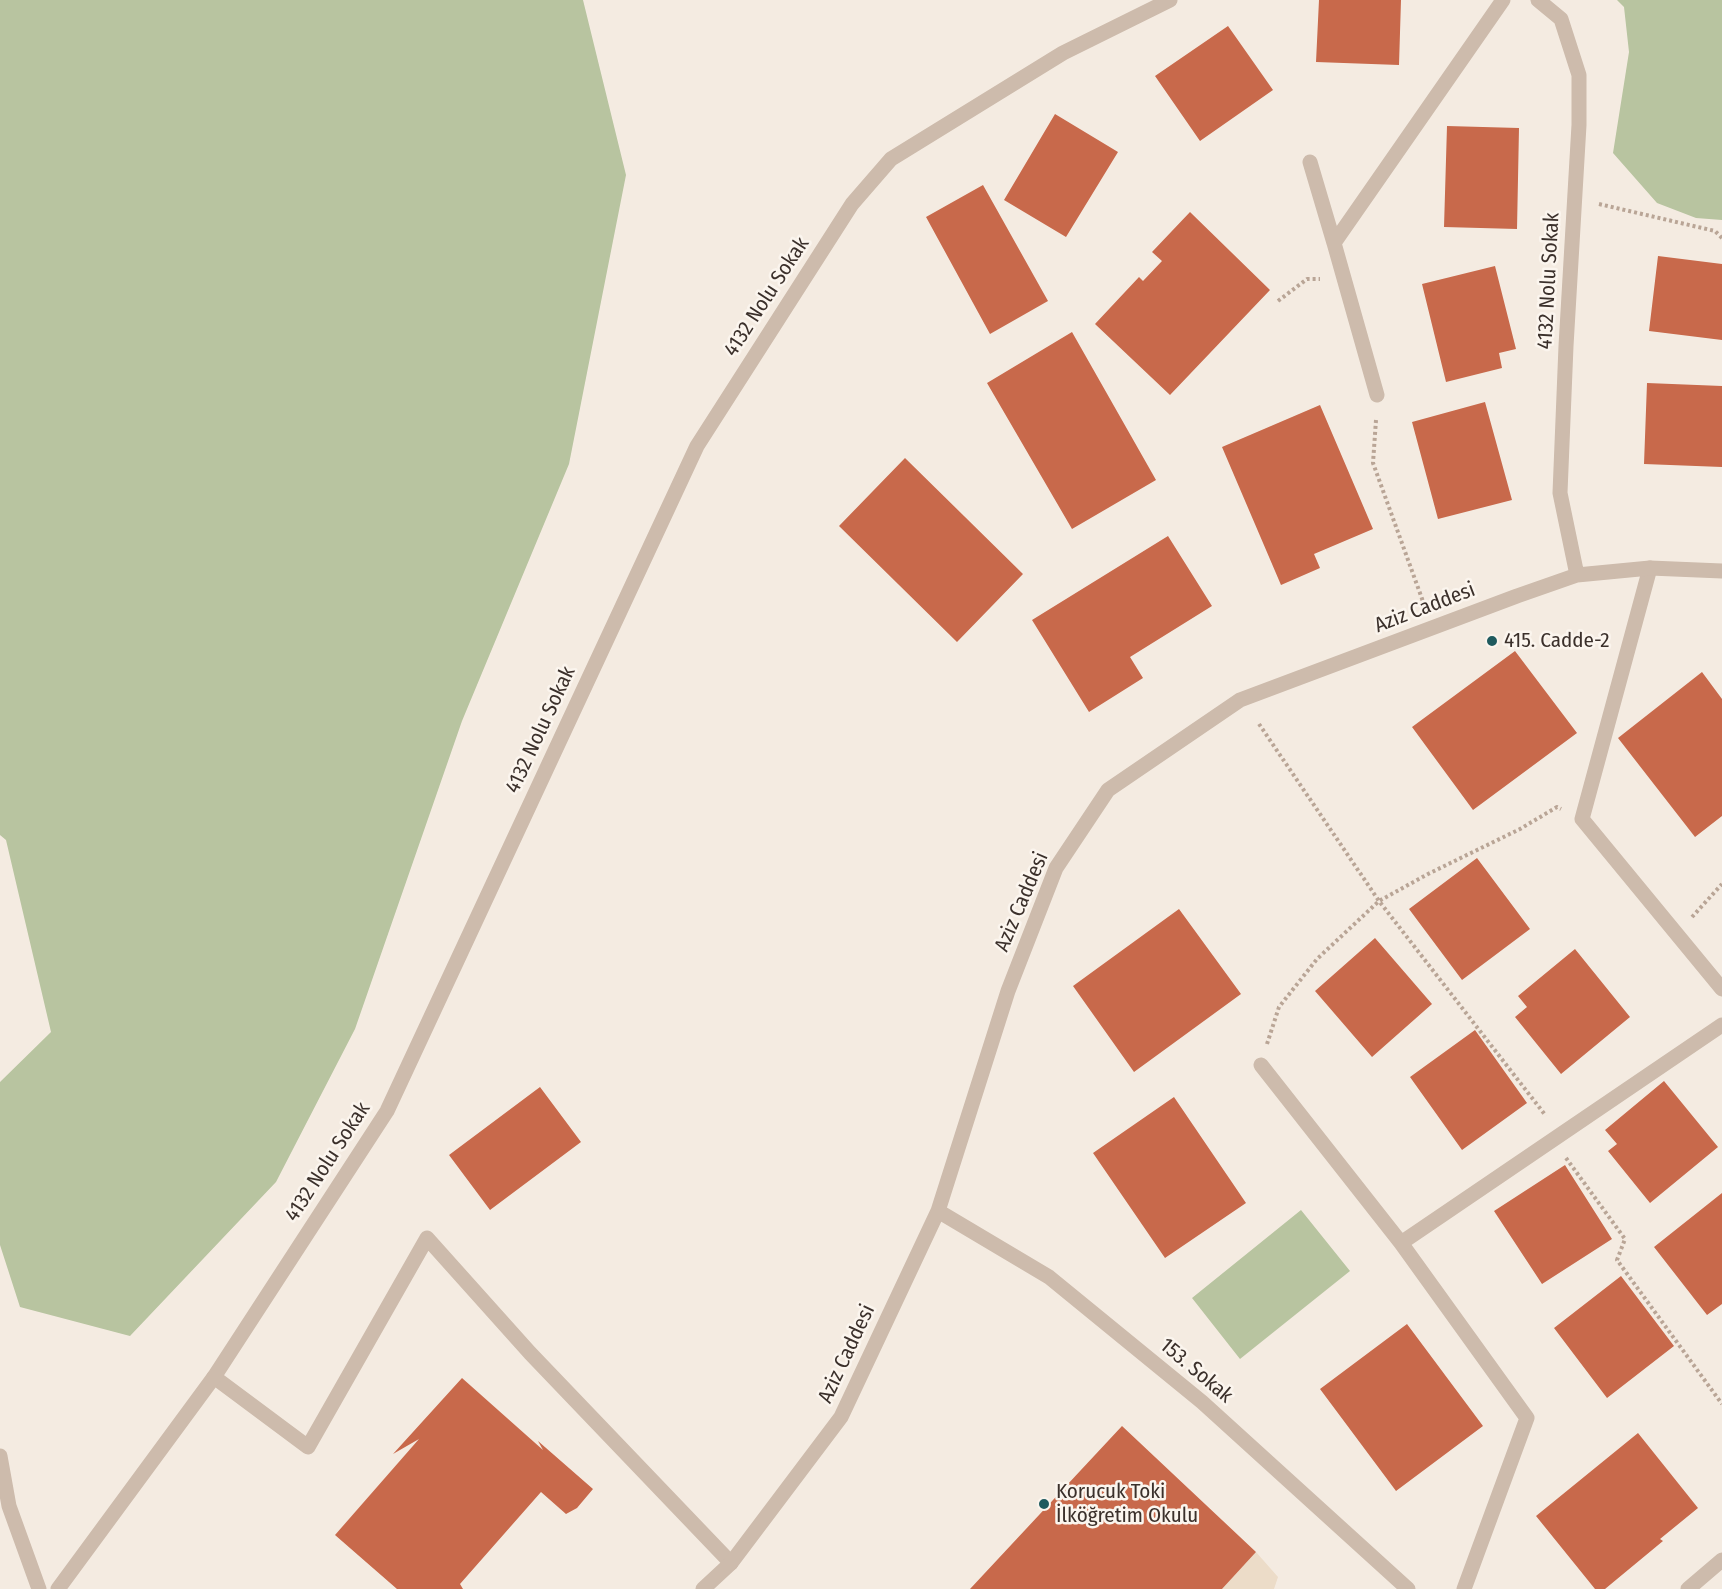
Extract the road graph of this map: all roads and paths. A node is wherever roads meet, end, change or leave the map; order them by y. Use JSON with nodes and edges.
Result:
{"nodes":[{"id":1,"x":1170,"y":0,"type":"edge"},
{"id":2,"x":1503,"y":0,"type":"edge"},
{"id":3,"x":1538,"y":0,"type":"edge"},
{"id":4,"x":1310,"y":162,"type":"dead end"},
{"id":5,"x":1575,"y":198,"type":"junction"},
{"id":6,"x":1722,"y":238,"type":"edge"},
{"id":7,"x":1334,"y":243,"type":"junction"},
{"id":8,"x":1344,"y":278,"type":"junction"},
{"id":9,"x":1278,"y":301,"type":"dead end"},
{"id":10,"x":1377,"y":395,"type":"joint"},
{"id":11,"x":1650,"y":568,"type":"junction"},
{"id":12,"x":1722,"y":571,"type":"edge"},
{"id":13,"x":1577,"y":575,"type":"junction"},
{"id":14,"x":1432,"y":628,"type":"junction"},
{"id":15,"x":1259,"y":724,"type":"dead end"},
{"id":16,"x":1582,"y":819,"type":"junction"},
{"id":17,"x":1722,"y":884,"type":"edge"},
{"id":18,"x":1379,"y":902,"type":"junction"},
{"id":19,"x":1677,"y":934,"type":"junction"},
{"id":20,"x":1722,"y":989,"type":"edge"},
{"id":21,"x":1722,"y":1026,"type":"edge"},
{"id":22,"x":1261,"y":1065,"type":"joint"},
{"id":23,"x":1557,"y":1138,"type":"junction"},
{"id":24,"x":938,"y":1211,"type":"junction"},
{"id":25,"x":1401,"y":1242,"type":"junction"},
{"id":26,"x":214,"y":1377,"type":"junction"},
{"id":27,"x":1722,"y":1404,"type":"edge"},
{"id":28,"x":0,"y":1456,"type":"edge"},
{"id":29,"x":1722,"y":1560,"type":"edge"},
{"id":30,"x":731,"y":1563,"type":"junction"},
{"id":31,"x":39,"y":1589,"type":"edge"},
{"id":32,"x":58,"y":1589,"type":"edge"},
{"id":33,"x":703,"y":1589,"type":"edge"},
{"id":34,"x":1408,"y":1589,"type":"edge"},
{"id":35,"x":1464,"y":1589,"type":"edge"},
{"id":36,"x":1688,"y":1589,"type":"edge"}],
"edges":[{"from":1,"to":26,"type":"street","name":"4132 Nolu Sokak"},
{"from":2,"to":7,"type":"street"},
{"from":3,"to":5,"type":"street","name":"4132 Nolu Sokak"},
{"from":4,"to":7,"type":"street"},
{"from":5,"to":6,"type":"path"},
{"from":5,"to":13,"type":"street","name":"4132 Nolu Sokak"},
{"from":7,"to":8,"type":"street"},
{"from":8,"to":9,"type":"path"},
{"from":8,"to":10,"type":"street"},
{"from":10,"to":14,"type":"path"},
{"from":11,"to":12,"type":"street","name":"Aziz Caddesi"},
{"from":11,"to":13,"type":"street","name":"Aziz Caddesi"},
{"from":11,"to":16,"type":"street"},
{"from":13,"to":14,"type":"street","name":"Aziz Caddesi"},
{"from":14,"to":24,"type":"street","name":"Aziz Caddesi"},
{"from":15,"to":18,"type":"path"},
{"from":16,"to":18,"type":"path"},
{"from":16,"to":19,"type":"street"},
{"from":17,"to":19,"type":"path"},
{"from":18,"to":22,"type":"path"},
{"from":18,"to":23,"type":"path"},
{"from":19,"to":20,"type":"street"},
{"from":21,"to":23,"type":"street"},
{"from":22,"to":25,"type":"street"},
{"from":23,"to":25,"type":"street"},
{"from":23,"to":27,"type":"path"},
{"from":24,"to":30,"type":"street","name":"Aziz Caddesi"},
{"from":24,"to":34,"type":"street","name":"153. Sokak"},
{"from":25,"to":35,"type":"street"},
{"from":26,"to":30,"type":"street"},
{"from":26,"to":32,"type":"street","name":"4132 Nolu Sokak"},
{"from":28,"to":31,"type":"street"},
{"from":29,"to":36,"type":"street"},
{"from":30,"to":33,"type":"street","name":"Aziz Caddesi"}]}
